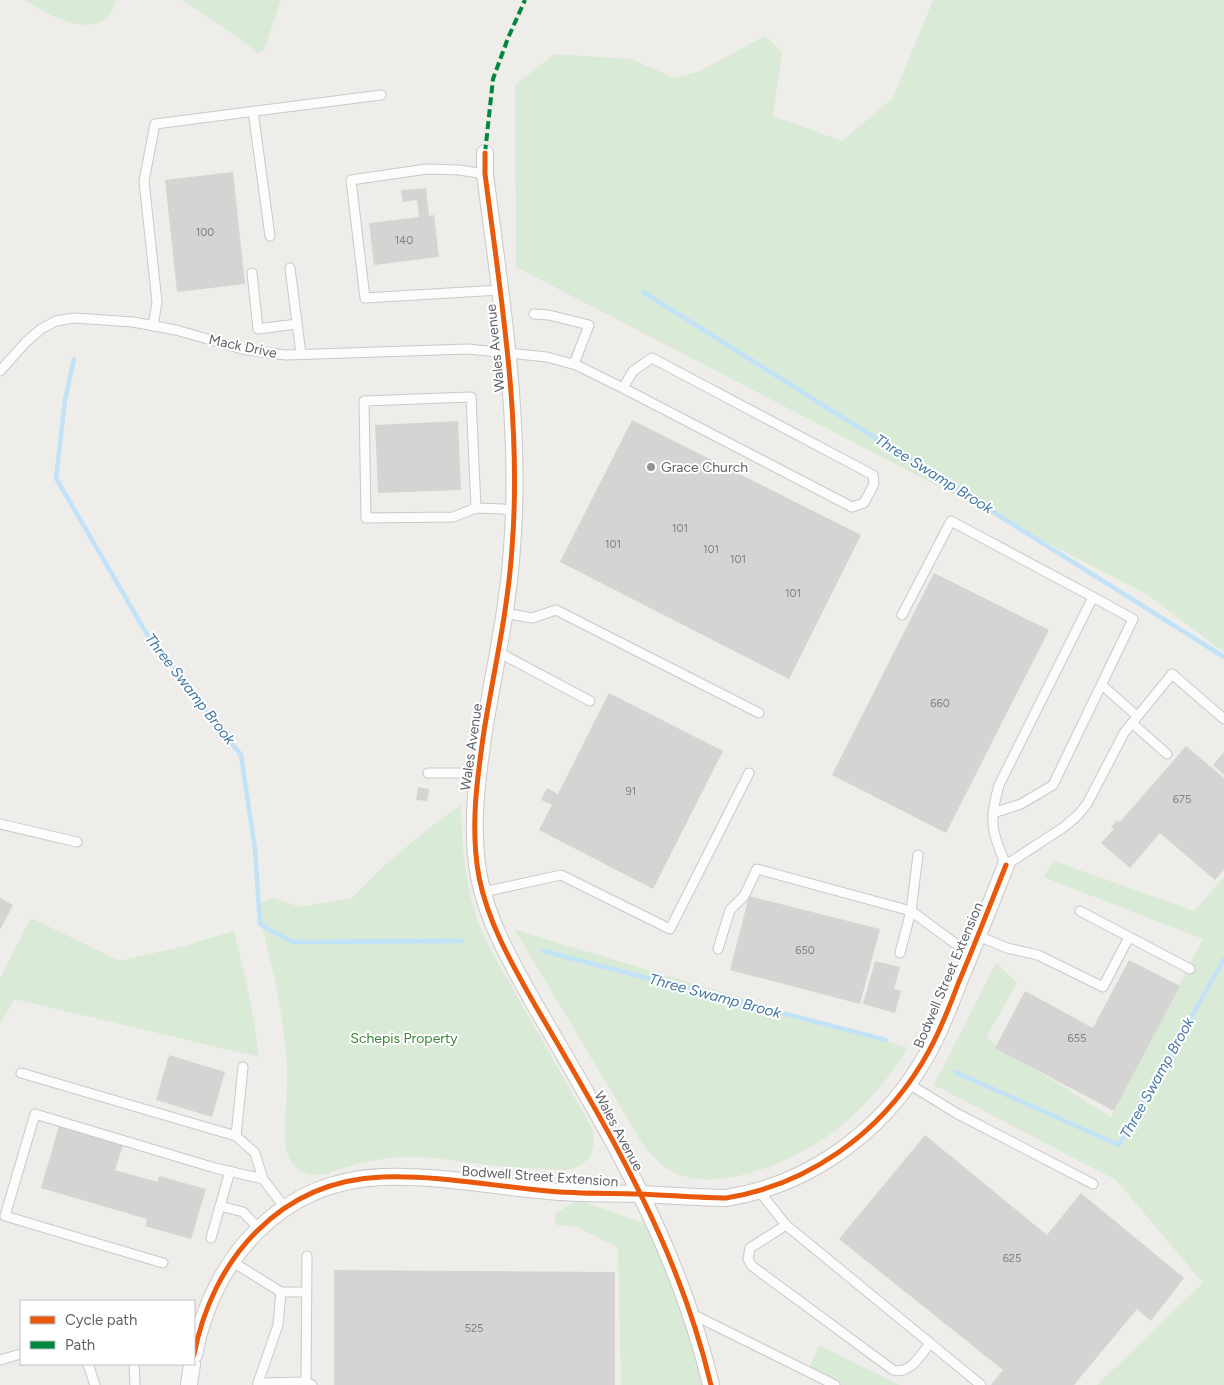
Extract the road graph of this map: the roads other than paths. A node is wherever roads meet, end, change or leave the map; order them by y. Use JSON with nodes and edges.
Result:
{"nodes":[{"id":1,"x":381,"y":95,"type":"dead end"},
{"id":2,"x":254,"y":111,"type":"junction"},
{"id":3,"x":485,"y":153,"type":"dead end"},
{"id":4,"x":485,"y":174,"type":"junction"},
{"id":5,"x":270,"y":236,"type":"dead end"},
{"id":6,"x":290,"y":268,"type":"dead end"},
{"id":7,"x":252,"y":273,"type":"dead end"},
{"id":8,"x":500,"y":290,"type":"junction"},
{"id":9,"x":534,"y":314,"type":"dead end"},
{"id":10,"x":297,"y":324,"type":"junction"},
{"id":11,"x":153,"y":326,"type":"junction"},
{"id":12,"x":507,"y":353,"type":"junction"},
{"id":13,"x":301,"y":354,"type":"junction"},
{"id":14,"x":574,"y":364,"type":"junction"},
{"id":15,"x":0,"y":371,"type":"edge"},
{"id":16,"x":623,"y":388,"type":"junction"},
{"id":17,"x":476,"y":508,"type":"junction"},
{"id":18,"x":515,"y":513,"type":"junction"},
{"id":19,"x":1094,"y":597,"type":"junction"},
{"id":20,"x":504,"y":613,"type":"junction"},
{"id":21,"x":902,"y":615,"type":"dead end"},
{"id":22,"x":498,"y":652,"type":"junction"},
{"id":23,"x":1102,"y":684,"type":"junction"},
{"id":24,"x":590,"y":701,"type":"dead end"},
{"id":25,"x":760,"y":714,"type":"dead end"},
{"id":26,"x":1134,"y":719,"type":"junction"},
{"id":27,"x":1224,"y":719,"type":"edge"},
{"id":28,"x":1167,"y":754,"type":"dead end"},
{"id":29,"x":428,"y":773,"type":"dead end"},
{"id":30,"x":478,"y":773,"type":"junction"},
{"id":31,"x":748,"y":774,"type":"dead end"},
{"id":32,"x":993,"y":813,"type":"junction"},
{"id":33,"x":0,"y":824,"type":"edge"},
{"id":34,"x":77,"y":842,"type":"dead end"},
{"id":35,"x":918,"y":856,"type":"dead end"},
{"id":36,"x":1006,"y":865,"type":"junction"},
{"id":37,"x":483,"y":892,"type":"junction"},
{"id":38,"x":911,"y":911,"type":"junction"},
{"id":39,"x":1080,"y":911,"type":"dead end"},
{"id":40,"x":978,"y":936,"type":"junction"},
{"id":41,"x":1129,"y":937,"type":"junction"},
{"id":42,"x":718,"y":949,"type":"dead end"},
{"id":43,"x":900,"y":953,"type":"dead end"},
{"id":44,"x":970,"y":955,"type":"junction"},
{"id":45,"x":1190,"y":969,"type":"dead end"},
{"id":46,"x":243,"y":1067,"type":"dead end"},
{"id":47,"x":21,"y":1073,"type":"dead end"},
{"id":48,"x":909,"y":1084,"type":"junction"},
{"id":49,"x":236,"y":1136,"type":"junction"},
{"id":50,"x":230,"y":1171,"type":"junction"},
{"id":51,"x":263,"y":1178,"type":"junction"},
{"id":52,"x":1093,"y":1184,"type":"dead end"},
{"id":53,"x":759,"y":1191,"type":"junction"},
{"id":54,"x":640,"y":1194,"type":"junction"},
{"id":55,"x":220,"y":1206,"type":"junction"},
{"id":56,"x":285,"y":1208,"type":"junction"},
{"id":57,"x":786,"y":1225,"type":"junction"},
{"id":58,"x":259,"y":1229,"type":"junction"},
{"id":59,"x":211,"y":1238,"type":"dead end"},
{"id":60,"x":307,"y":1256,"type":"dead end"},
{"id":61,"x":231,"y":1260,"type":"junction"},
{"id":62,"x":163,"y":1263,"type":"dead end"},
{"id":63,"x":281,"y":1292,"type":"junction"},
{"id":64,"x":306,"y":1292,"type":"junction"},
{"id":65,"x":690,"y":1313,"type":"junction"},
{"id":66,"x":198,"y":1321,"type":"edge"},
{"id":67,"x":930,"y":1344,"type":"junction"},
{"id":68,"x":195,"y":1346,"type":"edge"},
{"id":69,"x":20,"y":1354,"type":"edge"},
{"id":70,"x":0,"y":1360,"type":"edge"},
{"id":71,"x":88,"y":1365,"type":"edge"},
{"id":72,"x":134,"y":1365,"type":"edge"},
{"id":73,"x":192,"y":1365,"type":"edge"},
{"id":74,"x":309,"y":1383,"type":"edge"},
{"id":75,"x":258,"y":1384,"type":"edge"},
{"id":76,"x":95,"y":1385,"type":"edge"},
{"id":77,"x":135,"y":1385,"type":"edge"},
{"id":78,"x":190,"y":1385,"type":"edge"},
{"id":79,"x":711,"y":1385,"type":"edge"},
{"id":80,"x":835,"y":1385,"type":"edge"},
{"id":81,"x":981,"y":1385,"type":"edge"}],
"edges":[{"from":1,"to":2,"type":"lane"},
{"from":2,"to":5,"type":"lane"},
{"from":2,"to":11,"type":"lane"},
{"from":3,"to":4,"type":"street","name":"Wales Avenue"},
{"from":4,"to":8,"type":"street","name":"Wales Avenue"},
{"from":4,"to":8,"type":"lane"},
{"from":6,"to":10,"type":"lane"},
{"from":7,"to":10,"type":"lane"},
{"from":8,"to":12,"type":"street","name":"Wales Avenue"},
{"from":9,"to":14,"type":"lane"},
{"from":10,"to":13,"type":"lane"},
{"from":11,"to":13,"type":"lane","name":"Mack Drive"},
{"from":11,"to":15,"type":"lane","name":"Mack Drive"},
{"from":12,"to":13,"type":"lane","name":"Mack Drive"},
{"from":12,"to":14,"type":"lane","name":"Mack Drive"},
{"from":12,"to":18,"type":"street","name":"Wales Avenue"},
{"from":14,"to":16,"type":"lane","name":"Mack Drive"},
{"from":16,"to":16,"type":"lane","name":"Mack Drive"},
{"from":17,"to":17,"type":"lane"},
{"from":17,"to":18,"type":"lane"},
{"from":18,"to":20,"type":"street","name":"Wales Avenue"},
{"from":19,"to":21,"type":"lane"},
{"from":19,"to":23,"type":"lane"},
{"from":19,"to":32,"type":"lane"},
{"from":20,"to":22,"type":"street","name":"Wales Avenue"},
{"from":20,"to":25,"type":"lane"},
{"from":22,"to":24,"type":"lane"},
{"from":22,"to":30,"type":"street","name":"Wales Avenue"},
{"from":23,"to":26,"type":"lane"},
{"from":23,"to":32,"type":"lane"},
{"from":26,"to":27,"type":"lane"},
{"from":26,"to":28,"type":"lane"},
{"from":26,"to":36,"type":"lane"},
{"from":29,"to":30,"type":"lane"},
{"from":30,"to":37,"type":"street","name":"Wales Avenue"},
{"from":31,"to":37,"type":"lane"},
{"from":32,"to":36,"type":"lane"},
{"from":33,"to":34,"type":"lane"},
{"from":35,"to":38,"type":"lane"},
{"from":36,"to":40,"type":"street","name":"Bodwell Street Extension"},
{"from":37,"to":54,"type":"street","name":"Wales Avenue"},
{"from":38,"to":42,"type":"lane"},
{"from":38,"to":43,"type":"lane"},
{"from":38,"to":44,"type":"lane"},
{"from":39,"to":41,"type":"lane"},
{"from":40,"to":41,"type":"lane"},
{"from":40,"to":44,"type":"street","name":"Bodwell Street Extension"},
{"from":41,"to":45,"type":"lane"},
{"from":44,"to":48,"type":"street","name":"Bodwell Street Extension"},
{"from":46,"to":49,"type":"lane"},
{"from":47,"to":49,"type":"lane"},
{"from":48,"to":52,"type":"lane"},
{"from":48,"to":53,"type":"street","name":"Bodwell Street Extension"},
{"from":49,"to":51,"type":"lane"},
{"from":50,"to":51,"type":"lane"},
{"from":50,"to":55,"type":"lane"},
{"from":50,"to":62,"type":"lane"},
{"from":51,"to":56,"type":"lane"},
{"from":53,"to":54,"type":"street","name":"Bodwell Street Extension"},
{"from":53,"to":57,"type":"lane"},
{"from":54,"to":56,"type":"street","name":"Bodwell Street Extension"},
{"from":54,"to":65,"type":"street","name":"Wales Avenue"},
{"from":55,"to":58,"type":"lane"},
{"from":55,"to":59,"type":"lane"},
{"from":56,"to":58,"type":"street","name":"Bodwell Street Extension"},
{"from":57,"to":67,"type":"lane"},
{"from":57,"to":67,"type":"lane"},
{"from":58,"to":61,"type":"street","name":"Bodwell Street Extension"},
{"from":60,"to":64,"type":"lane"},
{"from":61,"to":63,"type":"lane"},
{"from":61,"to":66,"type":"street","name":"Bodwell Street Extension"},
{"from":63,"to":64,"type":"lane"},
{"from":63,"to":75,"type":"lane"},
{"from":64,"to":74,"type":"lane"},
{"from":65,"to":79,"type":"street","name":"Wales Avenue"},
{"from":65,"to":80,"type":"lane"},
{"from":66,"to":68,"type":"street","name":"Bodwell Street Extension"},
{"from":67,"to":81,"type":"lane"},
{"from":69,"to":70,"type":"lane"},
{"from":71,"to":76,"type":"lane"},
{"from":72,"to":77,"type":"lane"},
{"from":73,"to":78,"type":"street"},
{"from":74,"to":75,"type":"lane"}]}
